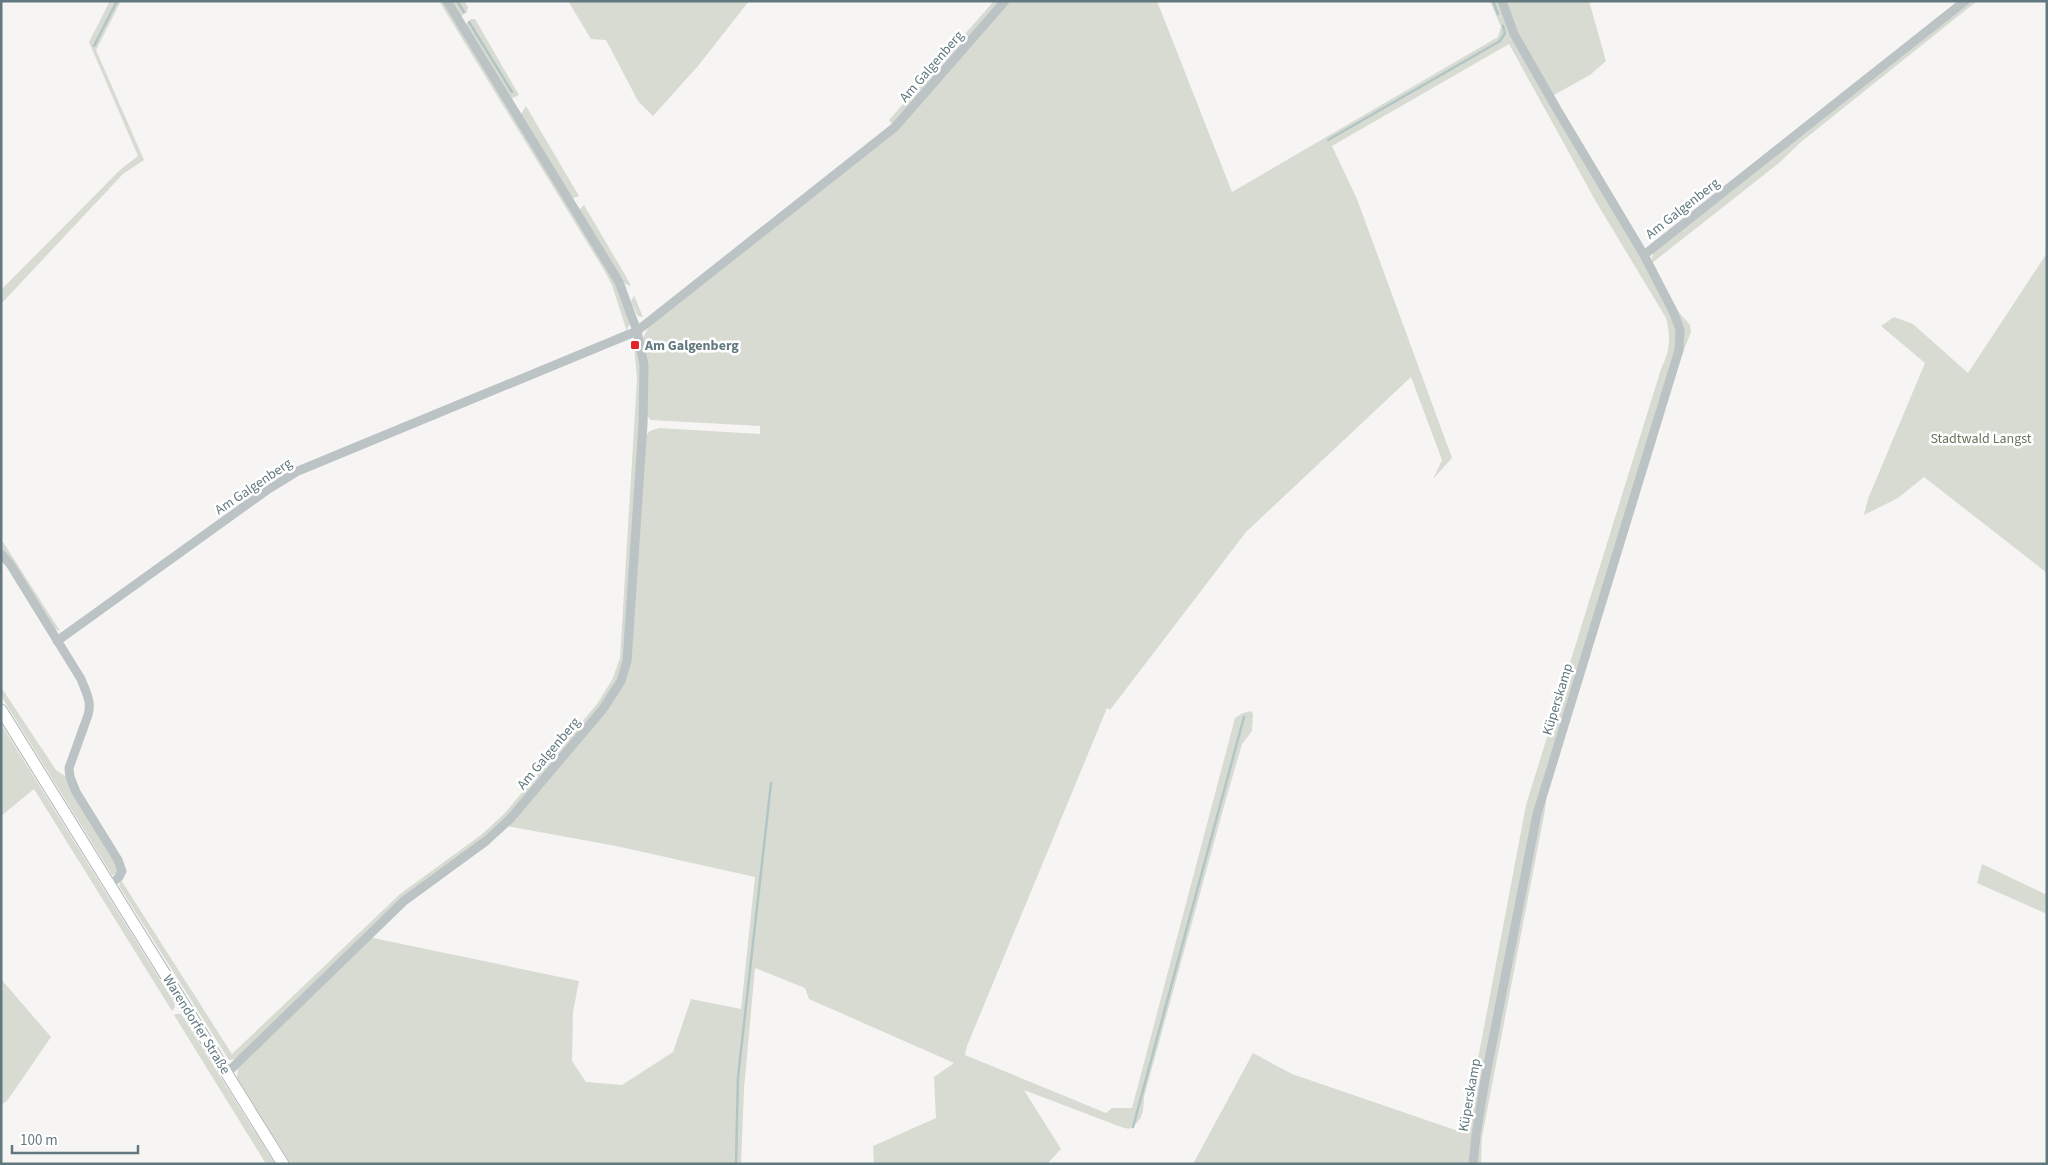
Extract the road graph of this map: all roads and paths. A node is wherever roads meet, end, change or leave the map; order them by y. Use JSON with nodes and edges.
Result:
{"nodes":[{"id":1,"x":447,"y":1,"type":"edge"},
{"id":2,"x":1006,"y":1,"type":"edge"},
{"id":3,"x":1502,"y":1,"type":"edge"},
{"id":4,"x":1965,"y":1,"type":"edge"},
{"id":5,"x":1644,"y":256,"type":"junction"},
{"id":6,"x":637,"y":331,"type":"junction"},
{"id":7,"x":1,"y":554,"type":"edge"},
{"id":8,"x":58,"y":642,"type":"junction"},
{"id":9,"x":1,"y":710,"type":"edge"},
{"id":10,"x":110,"y":885,"type":"junction"},
{"id":11,"x":227,"y":1073,"type":"junction"},
{"id":12,"x":283,"y":1164,"type":"edge"},
{"id":13,"x":1473,"y":1164,"type":"edge"}],
"edges":[{"from":1,"to":6,"type":"street","name":"Am Galgenberg"},
{"from":2,"to":6,"type":"street","name":"Am Galgenberg"},
{"from":3,"to":5,"type":"street","name":"Am Galgenberg"},
{"from":4,"to":5,"type":"street","name":"Am Galgenberg"},
{"from":5,"to":13,"type":"street","name":"Küperskamp"},
{"from":6,"to":8,"type":"street","name":"Am Galgenberg"},
{"from":6,"to":11,"type":"street","name":"Am Galgenberg"},
{"from":7,"to":8,"type":"street"},
{"from":8,"to":10,"type":"street"},
{"from":9,"to":10,"type":"main road","name":"Warendorfer Straße"},
{"from":10,"to":11,"type":"main road","name":"Warendorfer Straße"},
{"from":11,"to":12,"type":"main road","name":"Warendorfer Straße"}]}
